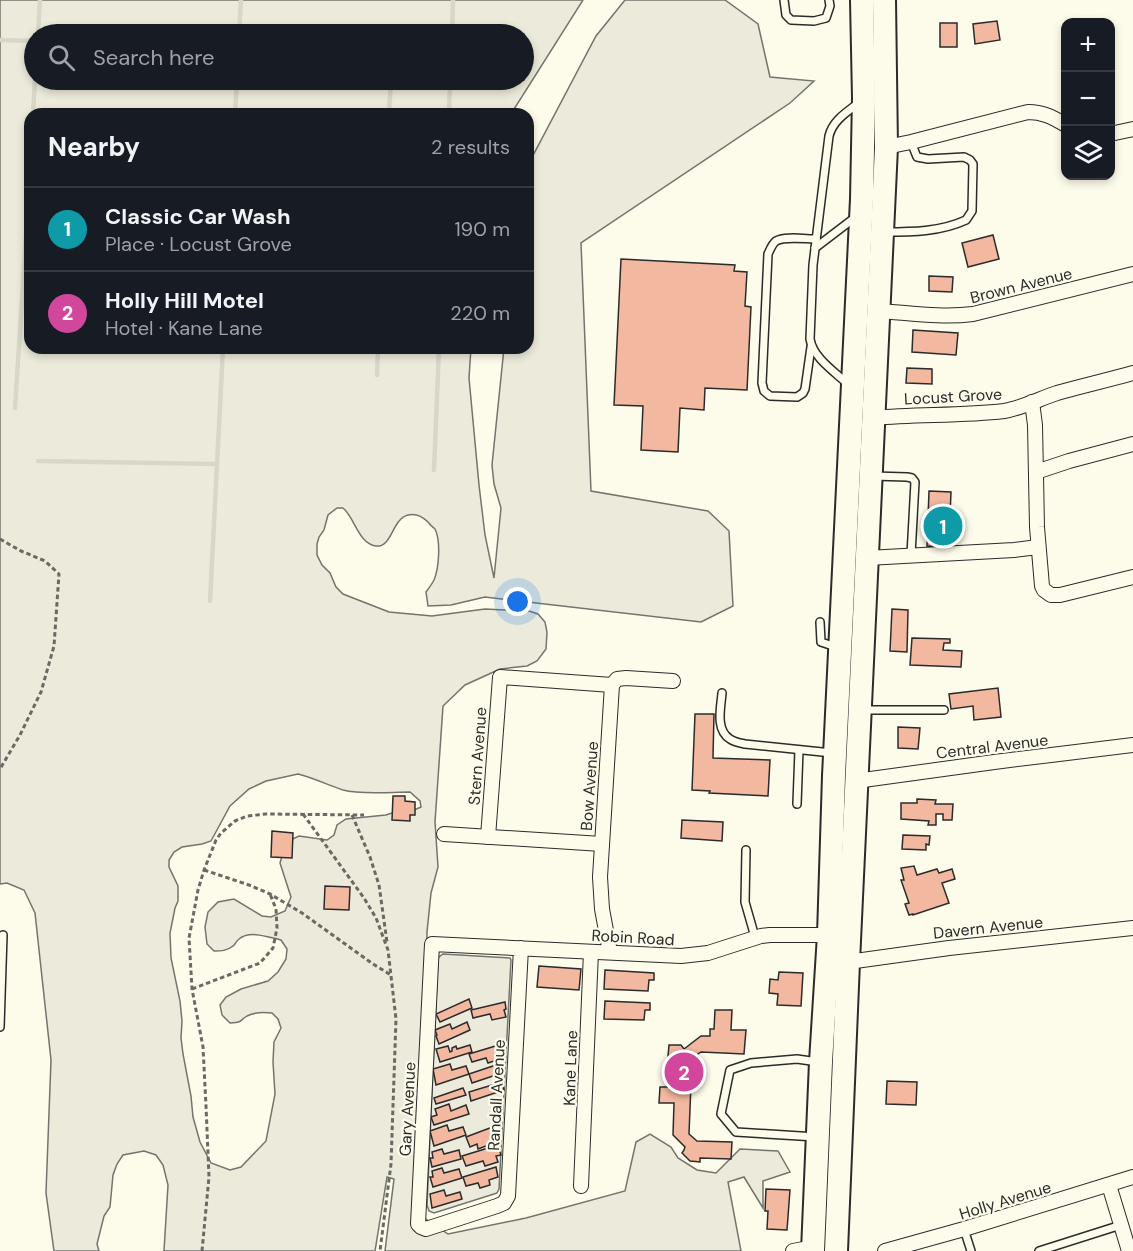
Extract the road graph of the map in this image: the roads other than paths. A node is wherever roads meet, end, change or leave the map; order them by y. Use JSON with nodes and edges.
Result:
{"nodes":[{"id":1,"x":784,"y":0,"type":"edge"},
{"id":2,"x":830,"y":0,"type":"edge"},
{"id":3,"x":862,"y":0,"type":"edge"},
{"id":4,"x":884,"y":0,"type":"edge"},
{"id":5,"x":864,"y":98,"type":"junction"},
{"id":6,"x":1061,"y":122,"type":"edge"},
{"id":7,"x":1133,"y":129,"type":"edge"},
{"id":8,"x":1115,"y":133,"type":"edge"},
{"id":9,"x":911,"y":142,"type":"junction"},
{"id":10,"x":886,"y":147,"type":"junction"},
{"id":11,"x":861,"y":213,"type":"junction"},
{"id":12,"x":883,"y":232,"type":"junction"},
{"id":13,"x":816,"y":239,"type":"junction"},
{"id":14,"x":815,"y":248,"type":"junction"},
{"id":15,"x":1133,"y":274,"type":"edge"},
{"id":16,"x":879,"y":311,"type":"junction"},
{"id":17,"x":811,"y":346,"type":"junction"},
{"id":18,"x":1133,"y":373,"type":"edge"},
{"id":19,"x":853,"y":388,"type":"junction"},
{"id":20,"x":1032,"y":402,"type":"junction"},
{"id":21,"x":874,"y":418,"type":"junction"},
{"id":22,"x":1133,"y":444,"type":"edge"},
{"id":23,"x":1036,"y":472,"type":"junction"},
{"id":24,"x":871,"y":476,"type":"junction"},
{"id":25,"x":1038,"y":547,"type":"junction"},
{"id":26,"x":912,"y":555,"type":"junction"},
{"id":27,"x":867,"y":558,"type":"junction"},
{"id":28,"x":1133,"y":577,"type":"edge"},
{"id":29,"x":820,"y":622,"type":"dead end"},
{"id":30,"x":840,"y":648,"type":"junction"},
{"id":31,"x":673,"y":681,"type":"dead end"},
{"id":32,"x":612,"y":685,"type":"junction"},
{"id":33,"x":722,"y":693,"type":"dead end"},
{"id":34,"x":860,"y":710,"type":"junction"},
{"id":35,"x":944,"y":710,"type":"dead end"},
{"id":36,"x":1133,"y":745,"type":"edge"},
{"id":37,"x":799,"y":750,"type":"junction"},
{"id":38,"x":835,"y":753,"type":"junction"},
{"id":39,"x":856,"y":781,"type":"junction"},
{"id":40,"x":797,"y":804,"type":"dead end"},
{"id":41,"x":444,"y":834,"type":"dead end"},
{"id":42,"x":488,"y":837,"type":"junction"},
{"id":43,"x":602,"y":844,"type":"junction"},
{"id":44,"x":746,"y":850,"type":"dead end"},
{"id":45,"x":1133,"y":928,"type":"edge"},
{"id":46,"x":3,"y":935,"type":"dead end"},
{"id":47,"x":830,"y":935,"type":"junction"},
{"id":48,"x":755,"y":938,"type":"junction"},
{"id":49,"x":432,"y":944,"type":"joint"},
{"id":50,"x":521,"y":948,"type":"junction"},
{"id":51,"x":591,"y":952,"type":"junction"},
{"id":52,"x":610,"y":952,"type":"junction"},
{"id":53,"x":848,"y":962,"type":"junction"},
{"id":54,"x":1,"y":985,"type":"edge"},
{"id":55,"x":0,"y":1027,"type":"edge"},
{"id":56,"x":821,"y":1062,"type":"junction"},
{"id":57,"x":818,"y":1137,"type":"junction"},
{"id":58,"x":1133,"y":1177,"type":"edge"},
{"id":59,"x":1109,"y":1185,"type":"junction"},
{"id":60,"x":581,"y":1186,"type":"dead end"},
{"id":61,"x":466,"y":1216,"type":"joint"},
{"id":62,"x":1121,"y":1225,"type":"junction"},
{"id":63,"x":964,"y":1229,"type":"junction"},
{"id":64,"x":808,"y":1250,"type":"edge"},
{"id":65,"x":836,"y":1251,"type":"edge"},
{"id":66,"x":885,"y":1251,"type":"edge"},
{"id":67,"x":971,"y":1251,"type":"edge"},
{"id":68,"x":1040,"y":1251,"type":"edge"},
{"id":69,"x":1129,"y":1251,"type":"edge"}],
"edges":[{"from":1,"to":2,"type":"lane"},
{"from":3,"to":5,"type":"highway"},
{"from":4,"to":10,"type":"highway"},
{"from":5,"to":11,"type":"highway"},
{"from":5,"to":13,"type":"lane"},
{"from":6,"to":9,"type":"street"},
{"from":7,"to":8,"type":"street"},
{"from":9,"to":10,"type":"street"},
{"from":9,"to":12,"type":"lane"},
{"from":10,"to":12,"type":"highway"},
{"from":11,"to":14,"type":"lane"},
{"from":11,"to":19,"type":"highway"},
{"from":12,"to":16,"type":"highway"},
{"from":13,"to":14,"type":"lane"},
{"from":13,"to":17,"type":"lane"},
{"from":14,"to":17,"type":"lane"},
{"from":15,"to":16,"type":"street","name":"Brown Avenue"},
{"from":16,"to":21,"type":"highway"},
{"from":17,"to":19,"type":"lane"},
{"from":18,"to":20,"type":"street","name":"Locust Grove"},
{"from":19,"to":30,"type":"highway"},
{"from":20,"to":21,"type":"street","name":"Locust Grove"},
{"from":20,"to":23,"type":"street"},
{"from":21,"to":24,"type":"highway"},
{"from":22,"to":23,"type":"street"},
{"from":23,"to":25,"type":"street"},
{"from":24,"to":26,"type":"lane"},
{"from":24,"to":27,"type":"highway"},
{"from":25,"to":26,"type":"street"},
{"from":25,"to":28,"type":"street"},
{"from":26,"to":27,"type":"street"},
{"from":27,"to":34,"type":"highway"},
{"from":29,"to":30,"type":"lane"},
{"from":30,"to":38,"type":"highway"},
{"from":31,"to":32,"type":"street"},
{"from":32,"to":42,"type":"street","name":"Stern Avenue"},
{"from":32,"to":43,"type":"street","name":"Bow Avenue"},
{"from":33,"to":37,"type":"lane"},
{"from":34,"to":35,"type":"lane"},
{"from":34,"to":39,"type":"highway"},
{"from":36,"to":39,"type":"street","name":"Central Avenue"},
{"from":37,"to":38,"type":"lane"},
{"from":37,"to":40,"type":"lane"},
{"from":38,"to":47,"type":"highway"},
{"from":39,"to":53,"type":"highway"},
{"from":41,"to":42,"type":"street"},
{"from":42,"to":43,"type":"street"},
{"from":43,"to":52,"type":"street","name":"Bow Avenue"},
{"from":44,"to":48,"type":"lane"},
{"from":45,"to":53,"type":"street","name":"Davern Avenue"},
{"from":46,"to":54,"type":"lane"},
{"from":47,"to":48,"type":"street","name":"Robin Road"},
{"from":47,"to":56,"type":"highway"},
{"from":48,"to":52,"type":"street","name":"Robin Road"},
{"from":49,"to":50,"type":"street","name":"Robin Road"},
{"from":49,"to":61,"type":"street","name":"Gary Avenue"},
{"from":50,"to":51,"type":"street","name":"Robin Road"},
{"from":50,"to":61,"type":"street","name":"Randall Avenue"},
{"from":51,"to":52,"type":"street","name":"Robin Road"},
{"from":51,"to":60,"type":"street","name":"Kane Lane"},
{"from":53,"to":65,"type":"highway"},
{"from":54,"to":55,"type":"lane"},
{"from":56,"to":57,"type":"highway"},
{"from":56,"to":57,"type":"lane"},
{"from":57,"to":64,"type":"highway"},
{"from":58,"to":59,"type":"street","name":"Holly Avenue"},
{"from":59,"to":62,"type":"street"},
{"from":59,"to":63,"type":"street","name":"Holly Avenue"},
{"from":62,"to":68,"type":"lane"},
{"from":62,"to":69,"type":"street"},
{"from":63,"to":66,"type":"street","name":"Holly Avenue"},
{"from":63,"to":67,"type":"lane"}]}
